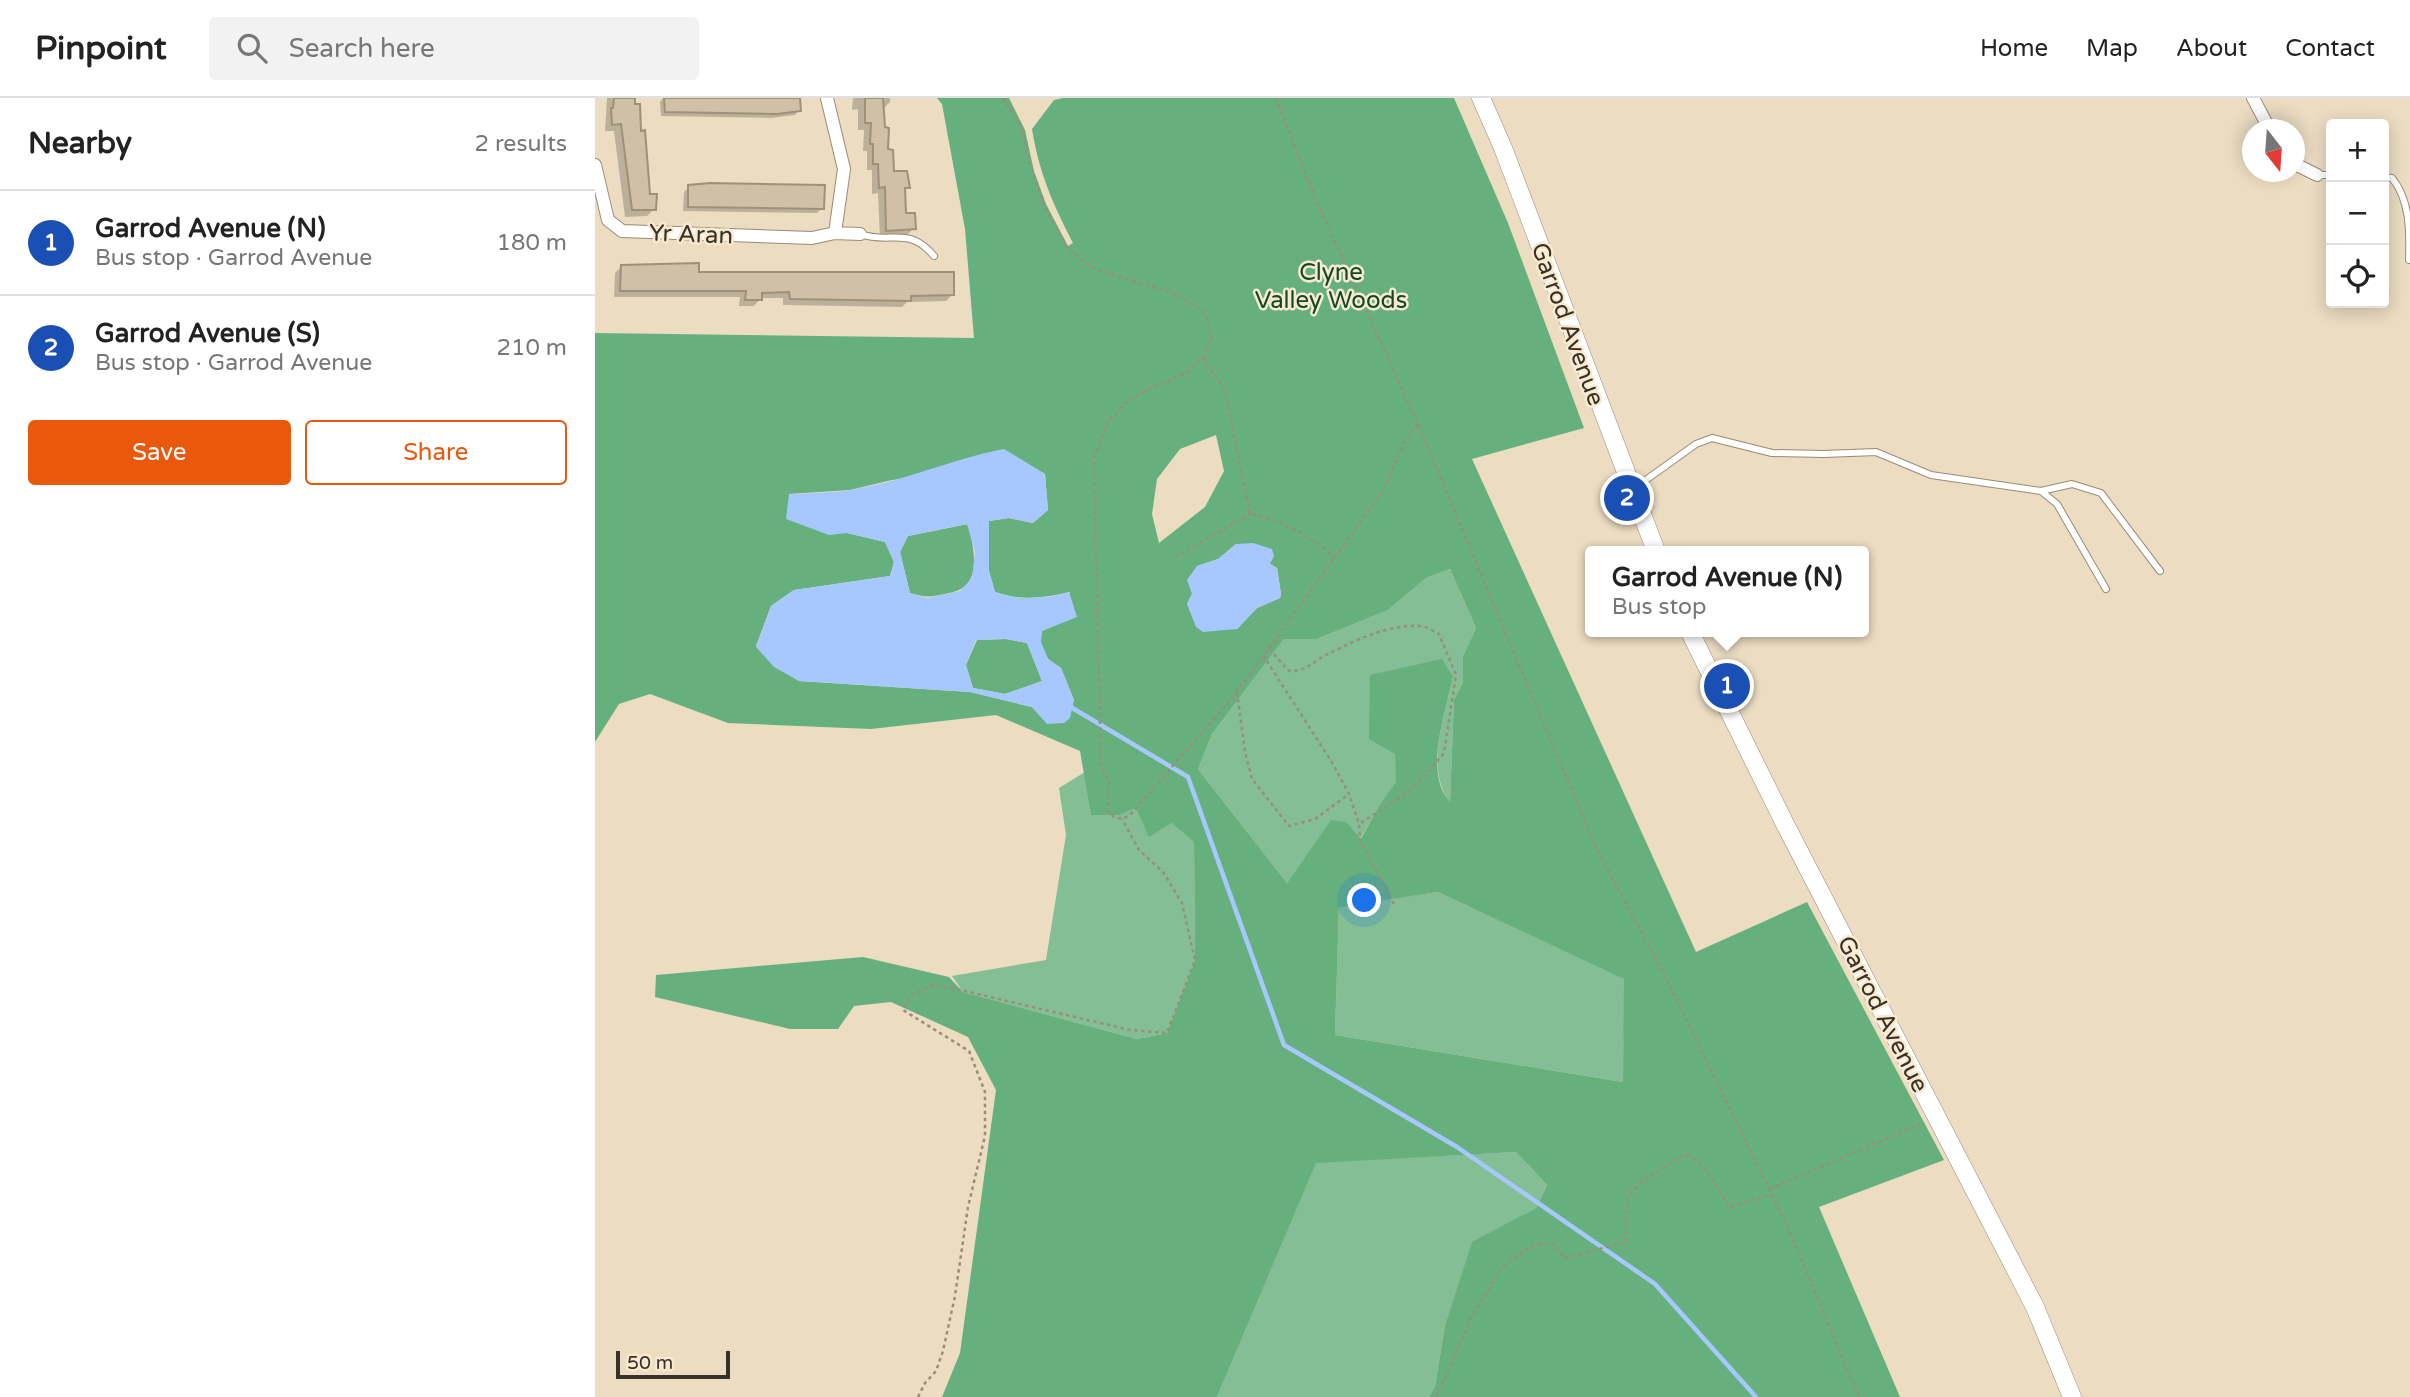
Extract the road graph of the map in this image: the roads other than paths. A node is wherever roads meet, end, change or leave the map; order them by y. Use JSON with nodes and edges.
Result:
{"nodes":[{"id":1,"x":827,"y":98,"type":"edge"},
{"id":2,"x":1481,"y":98,"type":"edge"},
{"id":3,"x":2253,"y":98,"type":"edge"},
{"id":4,"x":2264,"y":119,"type":"edge"},
{"id":5,"x":595,"y":165,"type":"edge"},
{"id":6,"x":2305,"y":169,"type":"edge"},
{"id":7,"x":2317,"y":175,"type":"joint"},
{"id":8,"x":2326,"y":175,"type":"edge"},
{"id":9,"x":2389,"y":177,"type":"edge"},
{"id":10,"x":835,"y":233,"type":"junction"},
{"id":11,"x":860,"y":234,"type":"joint"},
{"id":12,"x":934,"y":256,"type":"dead end"},
{"id":13,"x":2409,"y":260,"type":"edge"},
{"id":14,"x":1632,"y":491,"type":"junction"},
{"id":15,"x":2041,"y":491,"type":"junction"},
{"id":16,"x":1654,"y":546,"type":"edge"},
{"id":17,"x":2160,"y":571,"type":"dead end"},
{"id":18,"x":2106,"y":589,"type":"dead end"},
{"id":19,"x":1693,"y":637,"type":"edge"},
{"id":20,"x":2072,"y":1397,"type":"edge"}],
"edges":[{"from":1,"to":10,"type":"street"},
{"from":2,"to":14,"type":"main road","name":"Garrod Avenue"},
{"from":3,"to":4,"type":"street"},
{"from":5,"to":10,"type":"street","name":"Yr Aran"},
{"from":6,"to":7,"type":"street"},
{"from":7,"to":8,"type":"lane"},
{"from":9,"to":13,"type":"lane"},
{"from":10,"to":11,"type":"street","name":"Yr Aran"},
{"from":11,"to":12,"type":"lane"},
{"from":14,"to":15,"type":"lane"},
{"from":14,"to":16,"type":"main road","name":"Garrod Avenue"},
{"from":15,"to":17,"type":"lane"},
{"from":15,"to":18,"type":"lane"},
{"from":19,"to":20,"type":"main road","name":"Garrod Avenue"}]}
